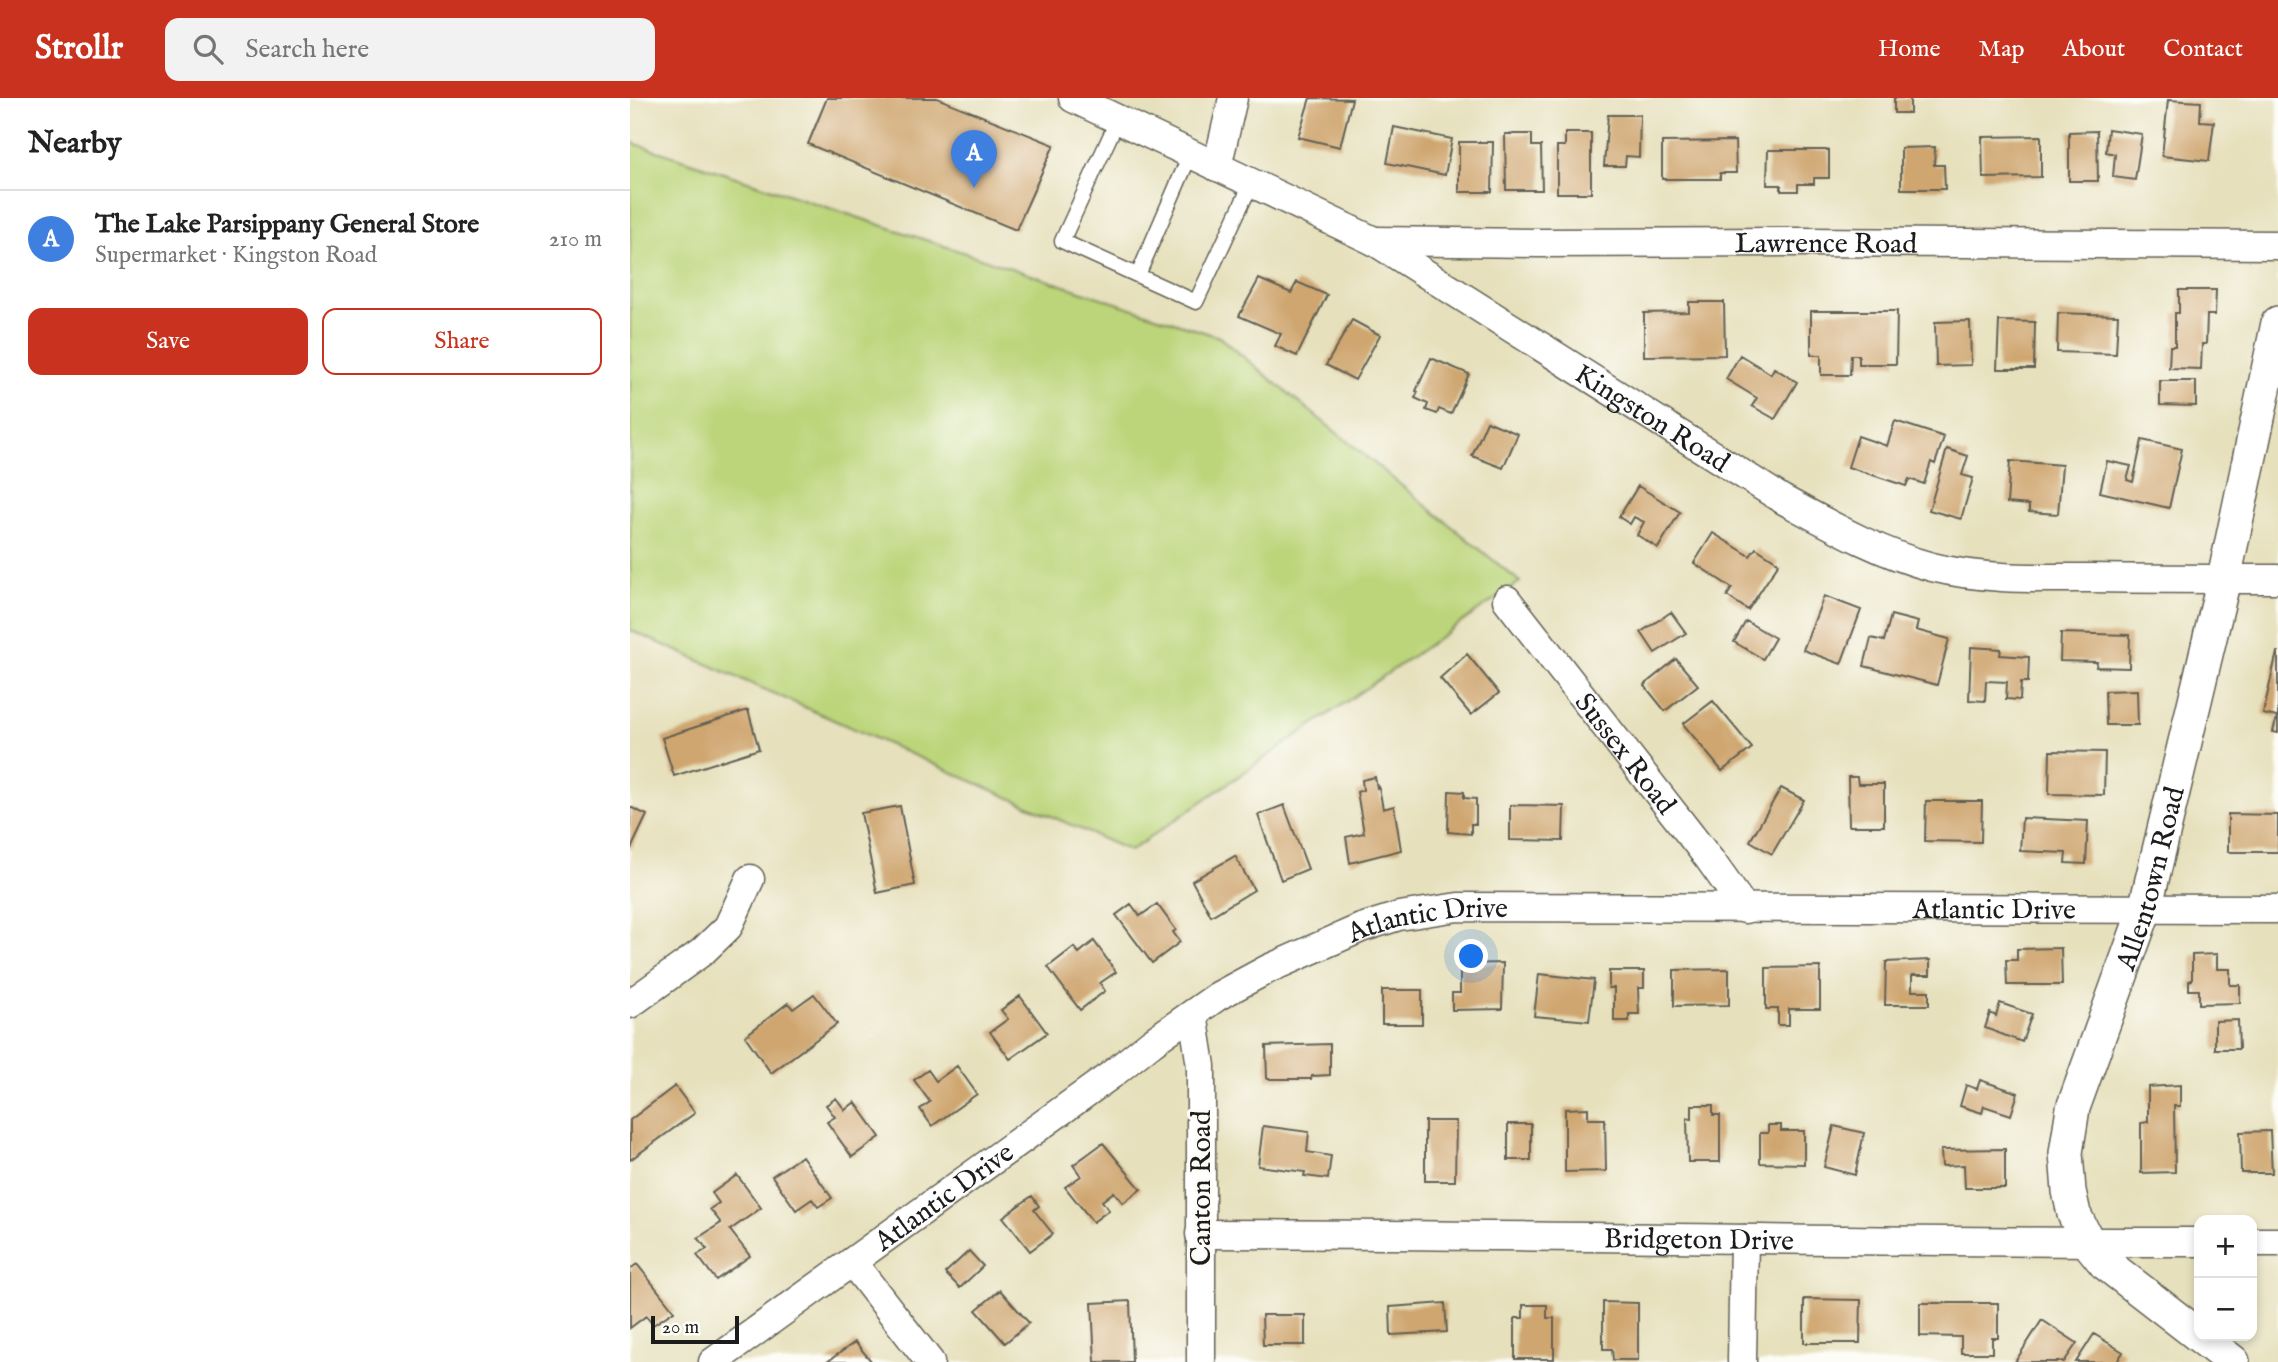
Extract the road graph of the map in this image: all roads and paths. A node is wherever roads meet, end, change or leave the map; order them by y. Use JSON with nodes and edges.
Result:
{"nodes":[{"id":1,"x":1073,"y":98,"type":"edge"},
{"id":2,"x":1233,"y":98,"type":"edge"},
{"id":3,"x":1118,"y":119,"type":"junction"},
{"id":4,"x":1190,"y":155,"type":"junction"},
{"id":5,"x":1217,"y":167,"type":"junction"},
{"id":6,"x":1252,"y":182,"type":"junction"},
{"id":7,"x":1374,"y":241,"type":"junction"},
{"id":8,"x":2278,"y":245,"type":"edge"},
{"id":9,"x":1138,"y":275,"type":"junction"},
{"id":10,"x":2278,"y":323,"type":"edge"},
{"id":11,"x":2224,"y":579,"type":"junction"},
{"id":12,"x":2278,"y":579,"type":"edge"},
{"id":13,"x":1507,"y":600,"type":"dead end"},
{"id":14,"x":750,"y":879,"type":"dead end"},
{"id":15,"x":1745,"y":909,"type":"junction"},
{"id":16,"x":2145,"y":909,"type":"junction"},
{"id":17,"x":2278,"y":909,"type":"edge"},
{"id":18,"x":630,"y":1004,"type":"edge"},
{"id":19,"x":1193,"y":1014,"type":"junction"},
{"id":20,"x":1200,"y":1234,"type":"junction"},
{"id":21,"x":1744,"y":1240,"type":"junction"},
{"id":22,"x":2088,"y":1242,"type":"junction"},
{"id":23,"x":2194,"y":1242,"type":"edge"},
{"id":24,"x":2257,"y":1242,"type":"edge"},
{"id":25,"x":2278,"y":1242,"type":"edge"},
{"id":26,"x":852,"y":1262,"type":"junction"},
{"id":27,"x":712,"y":1362,"type":"edge"},
{"id":28,"x":930,"y":1362,"type":"edge"},
{"id":29,"x":1201,"y":1362,"type":"edge"},
{"id":30,"x":1742,"y":1362,"type":"edge"},
{"id":31,"x":2233,"y":1362,"type":"edge"}],
"edges":[{"from":1,"to":3,"type":"street","name":"Kingston Road"},
{"from":2,"to":5,"type":"street"},
{"from":3,"to":4,"type":"street","name":"Kingston Road"},
{"from":3,"to":9,"type":"lane"},
{"from":4,"to":5,"type":"street","name":"Kingston Road"},
{"from":4,"to":9,"type":"lane"},
{"from":5,"to":6,"type":"street","name":"Kingston Road"},
{"from":6,"to":7,"type":"street","name":"Kingston Road"},
{"from":6,"to":9,"type":"lane"},
{"from":7,"to":8,"type":"street","name":"Lawrence Road"},
{"from":7,"to":11,"type":"street","name":"Kingston Road"},
{"from":10,"to":11,"type":"street","name":"Allentown Road"},
{"from":11,"to":12,"type":"street","name":"Kingston Road"},
{"from":11,"to":16,"type":"street","name":"Allentown Road"},
{"from":13,"to":15,"type":"street","name":"Sussex Road"},
{"from":14,"to":18,"type":"street"},
{"from":15,"to":16,"type":"street","name":"Atlantic Drive"},
{"from":15,"to":19,"type":"street","name":"Atlantic Drive"},
{"from":16,"to":17,"type":"street","name":"Atlantic Drive"},
{"from":16,"to":22,"type":"street","name":"Allentown Road"},
{"from":19,"to":20,"type":"street","name":"Canton Road"},
{"from":19,"to":26,"type":"street","name":"Atlantic Drive"},
{"from":20,"to":21,"type":"street","name":"Bridgeton Drive"},
{"from":20,"to":29,"type":"street","name":"Canton Road"},
{"from":21,"to":22,"type":"street","name":"Bridgeton Drive"},
{"from":21,"to":30,"type":"street"},
{"from":22,"to":23,"type":"street","name":"Bridgeton Drive"},
{"from":22,"to":31,"type":"street","name":"Allentown Road"},
{"from":24,"to":25,"type":"street"},
{"from":26,"to":27,"type":"street","name":"Atlantic Drive"},
{"from":26,"to":28,"type":"street"}]}
